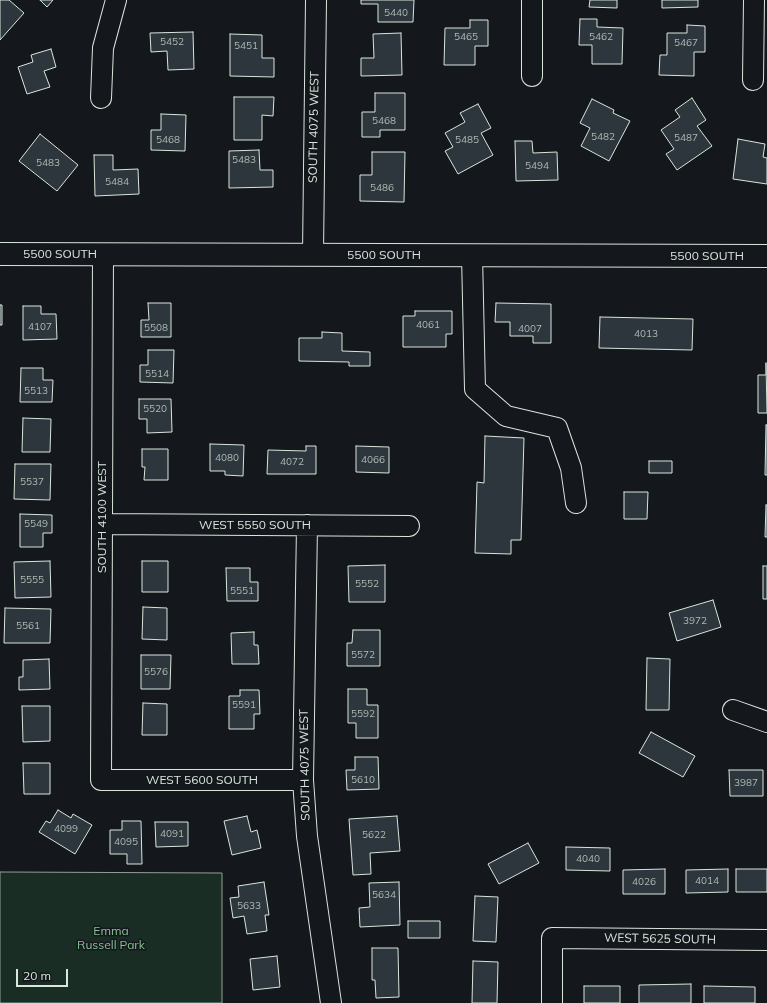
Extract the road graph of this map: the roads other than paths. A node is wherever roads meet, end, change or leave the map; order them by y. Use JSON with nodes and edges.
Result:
{"nodes":[{"id":1,"x":116,"y":0,"type":"edge"},
{"id":2,"x":316,"y":0,"type":"edge"},
{"id":3,"x":532,"y":0,"type":"edge"},
{"id":4,"x":754,"y":0,"type":"edge"},
{"id":5,"x":532,"y":76,"type":"dead end"},
{"id":6,"x":753,"y":80,"type":"dead end"},
{"id":7,"x":101,"y":98,"type":"dead end"},
{"id":8,"x":0,"y":254,"type":"edge"},
{"id":9,"x":103,"y":254,"type":"junction"},
{"id":10,"x":313,"y":254,"type":"junction"},
{"id":11,"x":472,"y":255,"type":"junction"},
{"id":12,"x":767,"y":256,"type":"edge"},
{"id":13,"x":576,"y":503,"type":"dead end"},
{"id":14,"x":102,"y":524,"type":"junction"},
{"id":15,"x":307,"y":525,"type":"junction"},
{"id":16,"x":409,"y":526,"type":"dead end"},
{"id":17,"x":733,"y":710,"type":"dead end"},
{"id":18,"x":767,"y":722,"type":"edge"},
{"id":19,"x":101,"y":780,"type":"joint"},
{"id":20,"x":303,"y":780,"type":"junction"},
{"id":21,"x":767,"y":940,"type":"edge"},
{"id":22,"x":331,"y":1003,"type":"edge"},
{"id":23,"x":552,"y":1003,"type":"edge"}],
"edges":[{"from":1,"to":7,"type":"street"},
{"from":2,"to":10,"type":"street","name":"SOUTH 4075 WEST"},
{"from":3,"to":5,"type":"street"},
{"from":4,"to":6,"type":"street"},
{"from":8,"to":9,"type":"main road","name":"5500 SOUTH"},
{"from":9,"to":10,"type":"main road","name":"5500 SOUTH"},
{"from":9,"to":14,"type":"street","name":"SOUTH 4100 WEST"},
{"from":10,"to":11,"type":"main road","name":"5500 SOUTH"},
{"from":11,"to":12,"type":"main road","name":"5500 SOUTH"},
{"from":11,"to":13,"type":"street"},
{"from":14,"to":15,"type":"street","name":"WEST 5550 SOUTH"},
{"from":14,"to":19,"type":"street","name":"SOUTH 4100 WEST"},
{"from":15,"to":16,"type":"street","name":"WEST 5550 SOUTH"},
{"from":15,"to":20,"type":"street","name":"SOUTH 4075 WEST"},
{"from":17,"to":18,"type":"street"},
{"from":19,"to":20,"type":"street","name":"WEST 5600 SOUTH"},
{"from":20,"to":22,"type":"street","name":"SOUTH 4075 WEST"},
{"from":21,"to":23,"type":"street","name":"WEST 5625 SOUTH"}]}
